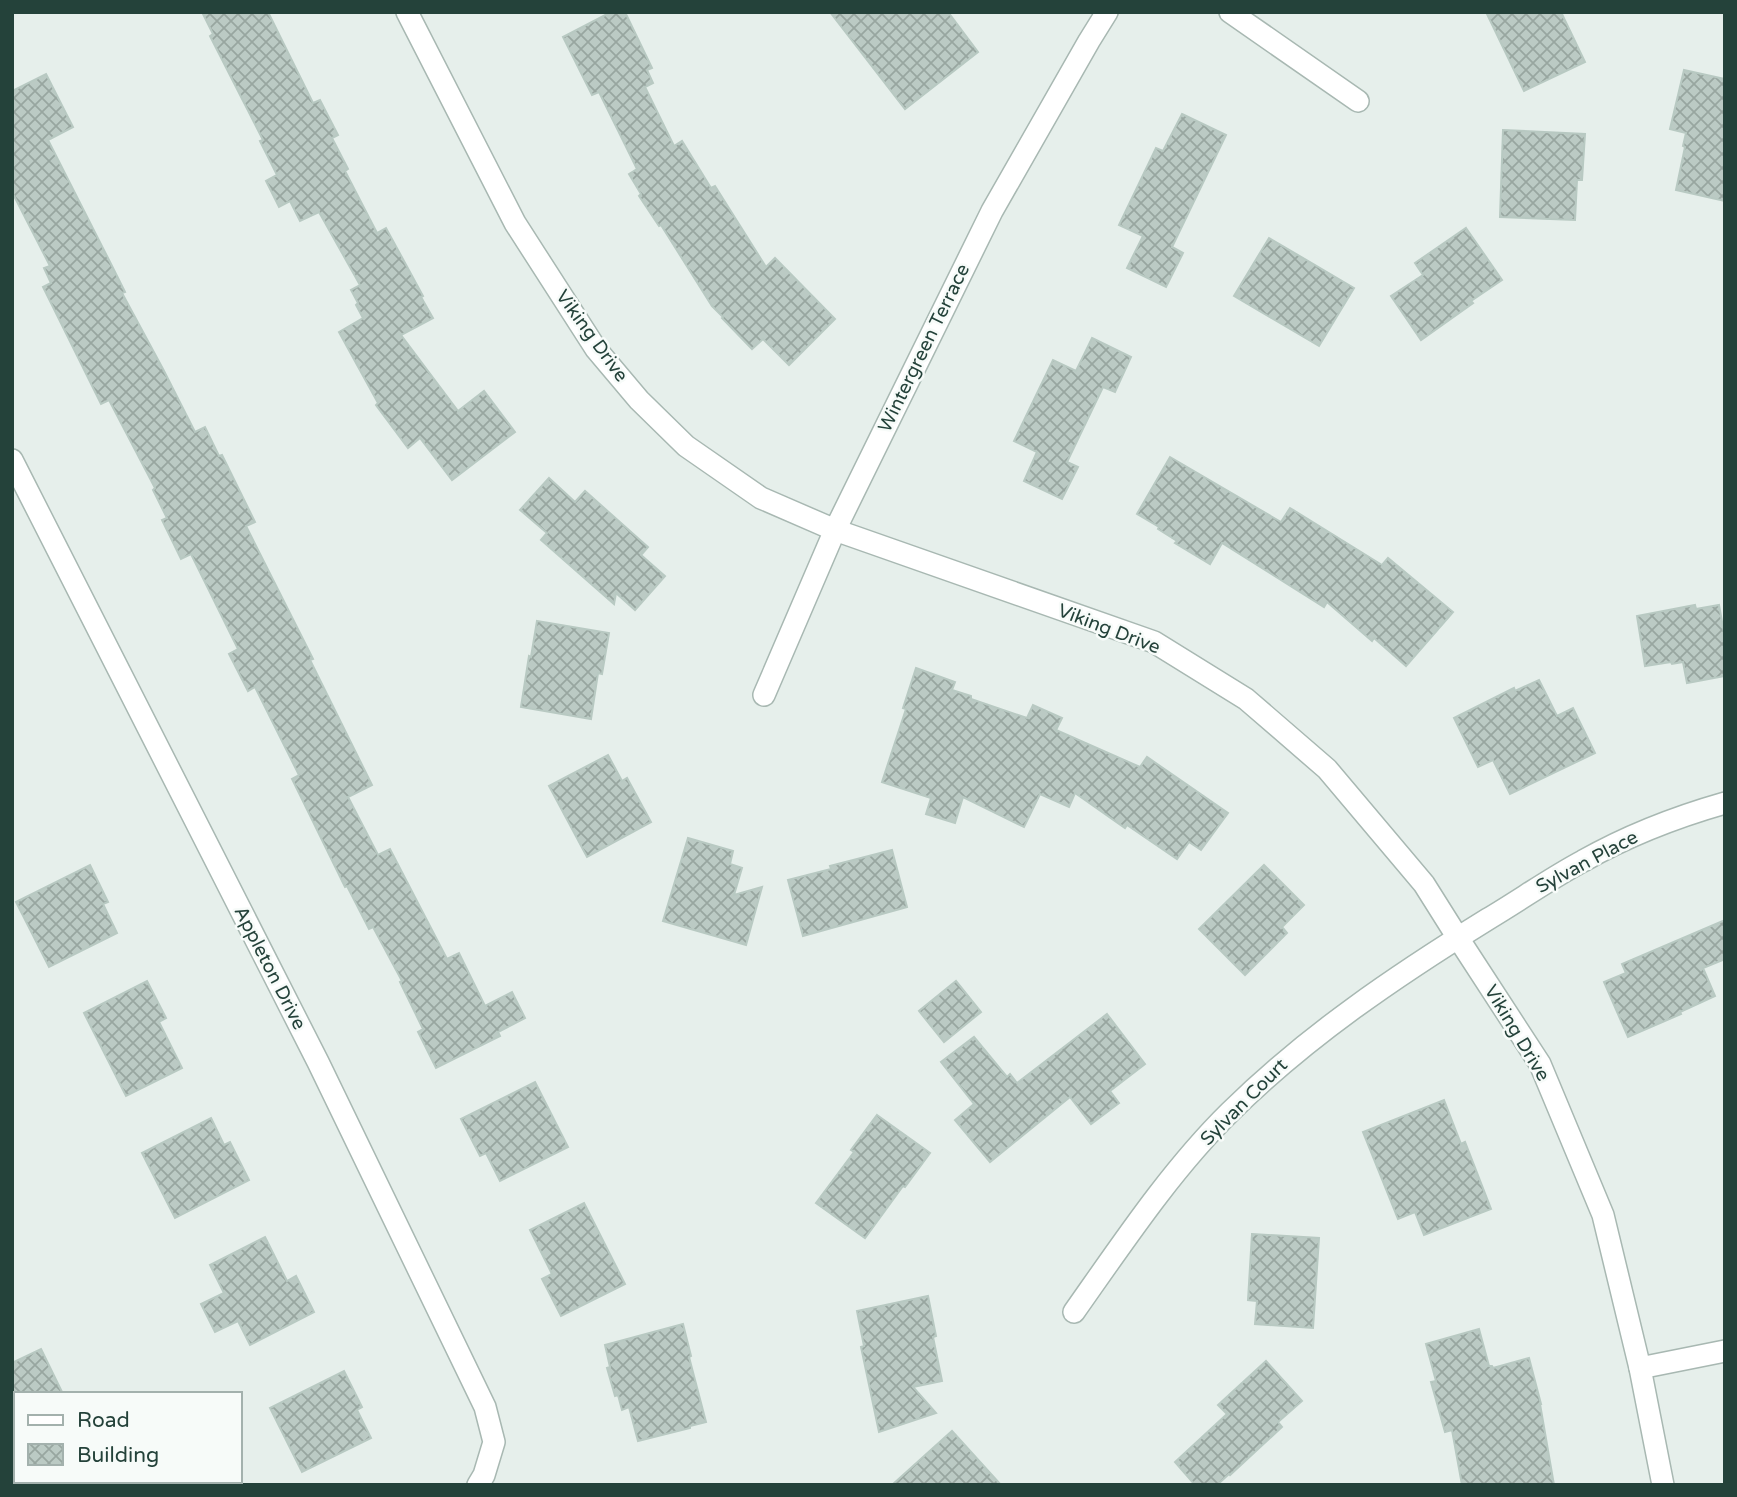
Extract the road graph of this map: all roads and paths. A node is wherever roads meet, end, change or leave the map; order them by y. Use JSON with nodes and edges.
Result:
{"nodes":[{"id":1,"x":407,"y":12,"type":"edge"},
{"id":2,"x":1107,"y":12,"type":"edge"},
{"id":3,"x":1230,"y":12,"type":"edge"},
{"id":4,"x":1358,"y":101,"type":"dead end"},
{"id":5,"x":12,"y":460,"type":"edge"},
{"id":6,"x":835,"y":530,"type":"junction"},
{"id":7,"x":764,"y":695,"type":"dead end"},
{"id":8,"x":1725,"y":803,"type":"edge"},
{"id":9,"x":1458,"y":938,"type":"junction"},
{"id":10,"x":1074,"y":1312,"type":"dead end"},
{"id":11,"x":1725,"y":1351,"type":"edge"},
{"id":12,"x":1640,"y":1368,"type":"junction"},
{"id":13,"x":478,"y":1485,"type":"edge"},
{"id":14,"x":1663,"y":1485,"type":"edge"}],
"edges":[{"from":1,"to":6,"type":"street","name":"Viking Drive"},
{"from":2,"to":6,"type":"street","name":"Wintergreen Terrace"},
{"from":3,"to":4,"type":"street"},
{"from":5,"to":13,"type":"street","name":"Appleton Drive"},
{"from":6,"to":7,"type":"street","name":"Wintergreen Terrace"},
{"from":6,"to":9,"type":"street","name":"Viking Drive"},
{"from":8,"to":9,"type":"street","name":"Sylvan Place"},
{"from":9,"to":10,"type":"street","name":"Sylvan Court"},
{"from":9,"to":12,"type":"street","name":"Viking Drive"},
{"from":11,"to":12,"type":"street"},
{"from":12,"to":14,"type":"street","name":"Viking Drive"}]}
